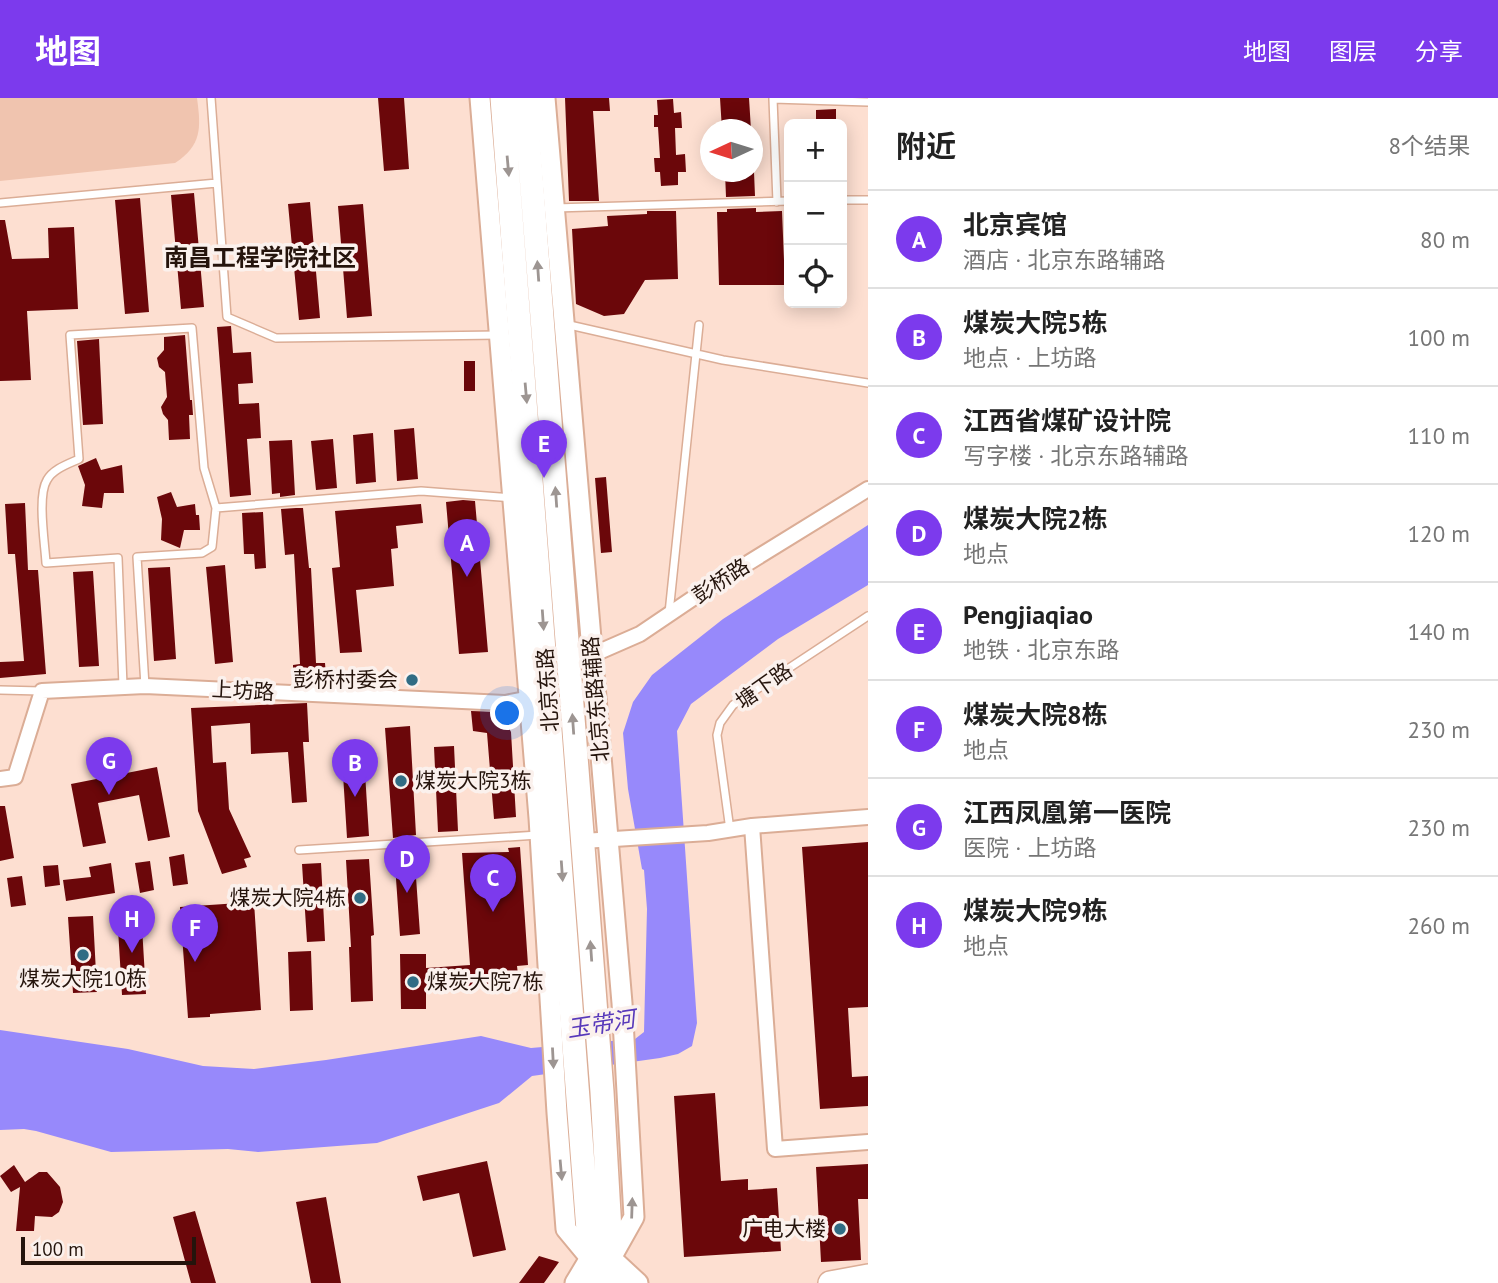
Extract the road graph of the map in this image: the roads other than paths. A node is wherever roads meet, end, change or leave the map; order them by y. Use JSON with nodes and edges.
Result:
{"nodes":[{"id":1,"x":211,"y":98,"type":"edge"},
{"id":2,"x":480,"y":98,"type":"edge"},
{"id":3,"x":502,"y":98,"type":"edge"},
{"id":4,"x":525,"y":98,"type":"edge"},
{"id":5,"x":545,"y":98,"type":"edge"},
{"id":6,"x":868,"y":102,"type":"edge"},
{"id":7,"x":217,"y":183,"type":"junction"},
{"id":8,"x":847,"y":200,"type":"edge"},
{"id":9,"x":868,"y":200,"type":"edge"},
{"id":10,"x":777,"y":201,"type":"junction"},
{"id":11,"x":784,"y":201,"type":"edge"},
{"id":12,"x":0,"y":203,"type":"edge"},
{"id":13,"x":544,"y":208,"type":"junction"},
{"id":14,"x":564,"y":324,"type":"junction"},
{"id":15,"x":699,"y":325,"type":"dead end"},
{"id":16,"x":510,"y":335,"type":"junction"},
{"id":17,"x":696,"y":353,"type":"junction"},
{"id":18,"x":868,"y":383,"type":"edge"},
{"id":19,"x":868,"y":489,"type":"edge"},
{"id":20,"x":524,"y":499,"type":"junction"},
{"id":21,"x":216,"y":508,"type":"junction"},
{"id":22,"x":137,"y":557,"type":"junction"},
{"id":23,"x":118,"y":558,"type":"junction"},
{"id":24,"x":669,"y":615,"type":"junction"},
{"id":25,"x":868,"y":617,"type":"edge"},
{"id":26,"x":592,"y":655,"type":"junction"},
{"id":27,"x":569,"y":662,"type":"junction"},
{"id":28,"x":123,"y":686,"type":"junction"},
{"id":29,"x":145,"y":686,"type":"junction"},
{"id":30,"x":0,"y":690,"type":"edge"},
{"id":31,"x":42,"y":691,"type":"junction"},
{"id":32,"x":539,"y":696,"type":"junction"},
{"id":33,"x":0,"y":779,"type":"edge"},
{"id":34,"x":868,"y":817,"type":"edge"},
{"id":35,"x":752,"y":826,"type":"junction"},
{"id":36,"x":730,"y":831,"type":"junction"},
{"id":37,"x":549,"y":834,"type":"junction"},
{"id":38,"x":608,"y":839,"type":"junction"},
{"id":39,"x":583,"y":841,"type":"junction"},
{"id":40,"x":299,"y":850,"type":"dead end"},
{"id":41,"x":585,"y":1020,"type":"junction"},
{"id":42,"x":567,"y":1098,"type":"junction"},
{"id":43,"x":868,"y":1142,"type":"edge"},
{"id":44,"x":601,"y":1258,"type":"junction"},
{"id":45,"x":868,"y":1276,"type":"edge"},
{"id":46,"x":575,"y":1283,"type":"edge"},
{"id":47,"x":592,"y":1283,"type":"edge"},
{"id":48,"x":613,"y":1283,"type":"edge"},
{"id":49,"x":638,"y":1283,"type":"edge"},
{"id":50,"x":830,"y":1283,"type":"edge"}],
"edges":[{"from":1,"to":7,"type":"lane"},
{"from":2,"to":16,"type":"main road"},
{"from":3,"to":16,"type":"main road","name":"北京东路","one_way":true},
{"from":4,"to":13,"type":"main road","name":"北京东路"},
{"from":5,"to":13,"type":"main road","name":"北京东路辅路"},
{"from":6,"to":10,"type":"lane"},
{"from":7,"to":12,"type":"lane"},
{"from":7,"to":16,"type":"lane"},
{"from":8,"to":9,"type":"lane"},
{"from":10,"to":11,"type":"lane"},
{"from":10,"to":13,"type":"lane"},
{"from":13,"to":14,"type":"main road","name":"北京东路辅路"},
{"from":27,"to":13,"type":"main road","name":"北京东路","one_way":true},
{"from":14,"to":17,"type":"lane"},
{"from":14,"to":26,"type":"main road","name":"北京东路辅路"},
{"from":15,"to":17,"type":"lane"},
{"from":16,"to":20,"type":"main road","name":"北京东路","one_way":true},
{"from":17,"to":18,"type":"lane"},
{"from":17,"to":24,"type":"lane"},
{"from":19,"to":24,"type":"street","name":"彭桥路"},
{"from":20,"to":21,"type":"lane"},
{"from":20,"to":32,"type":"main road","name":"北京东路","one_way":true},
{"from":21,"to":22,"type":"lane"},
{"from":21,"to":23,"type":"lane"},
{"from":22,"to":23,"type":"lane"},
{"from":22,"to":29,"type":"lane"},
{"from":23,"to":28,"type":"lane"},
{"from":24,"to":26,"type":"street","name":"彭桥路"},
{"from":25,"to":36,"type":"lane","name":"塘下路"},
{"from":26,"to":27,"type":"street","name":"彭桥路"},
{"from":26,"to":38,"type":"main road","name":"北京东路辅路"},
{"from":39,"to":27,"type":"main road","name":"北京东路","one_way":true},
{"from":28,"to":29,"type":"street","name":"上坊路"},
{"from":28,"to":31,"type":"street","name":"上坊路"},
{"from":29,"to":32,"type":"street","name":"上坊路"},
{"from":30,"to":31,"type":"lane"},
{"from":31,"to":33,"type":"street"},
{"from":32,"to":37,"type":"main road","name":"北京东路"},
{"from":34,"to":35,"type":"street"},
{"from":35,"to":36,"type":"street"},
{"from":35,"to":43,"type":"street"},
{"from":36,"to":38,"type":"street"},
{"from":37,"to":40,"type":"lane"},
{"from":37,"to":41,"type":"main road","name":"北京东路","one_way":true},
{"from":37,"to":42,"type":"main road","one_way":true},
{"from":38,"to":39,"type":"street"},
{"from":44,"to":38,"type":"main road","name":"北京东路辅路","one_way":true},
{"from":41,"to":39,"type":"main road","name":"北京东路","one_way":true},
{"from":41,"to":42,"type":"main road","name":"北京东路"},
{"from":41,"to":44,"type":"main road","name":"北京东路"},
{"from":42,"to":44,"type":"main road","name":"北京东路","one_way":true},
{"from":44,"to":46,"type":"main road","name":"北京东路辅路"},
{"from":44,"to":47,"type":"main road","name":"北京东路"},
{"from":44,"to":48,"type":"main road","name":"北京东路"},
{"from":44,"to":49,"type":"main road"},
{"from":45,"to":50,"type":"main road"}]}
